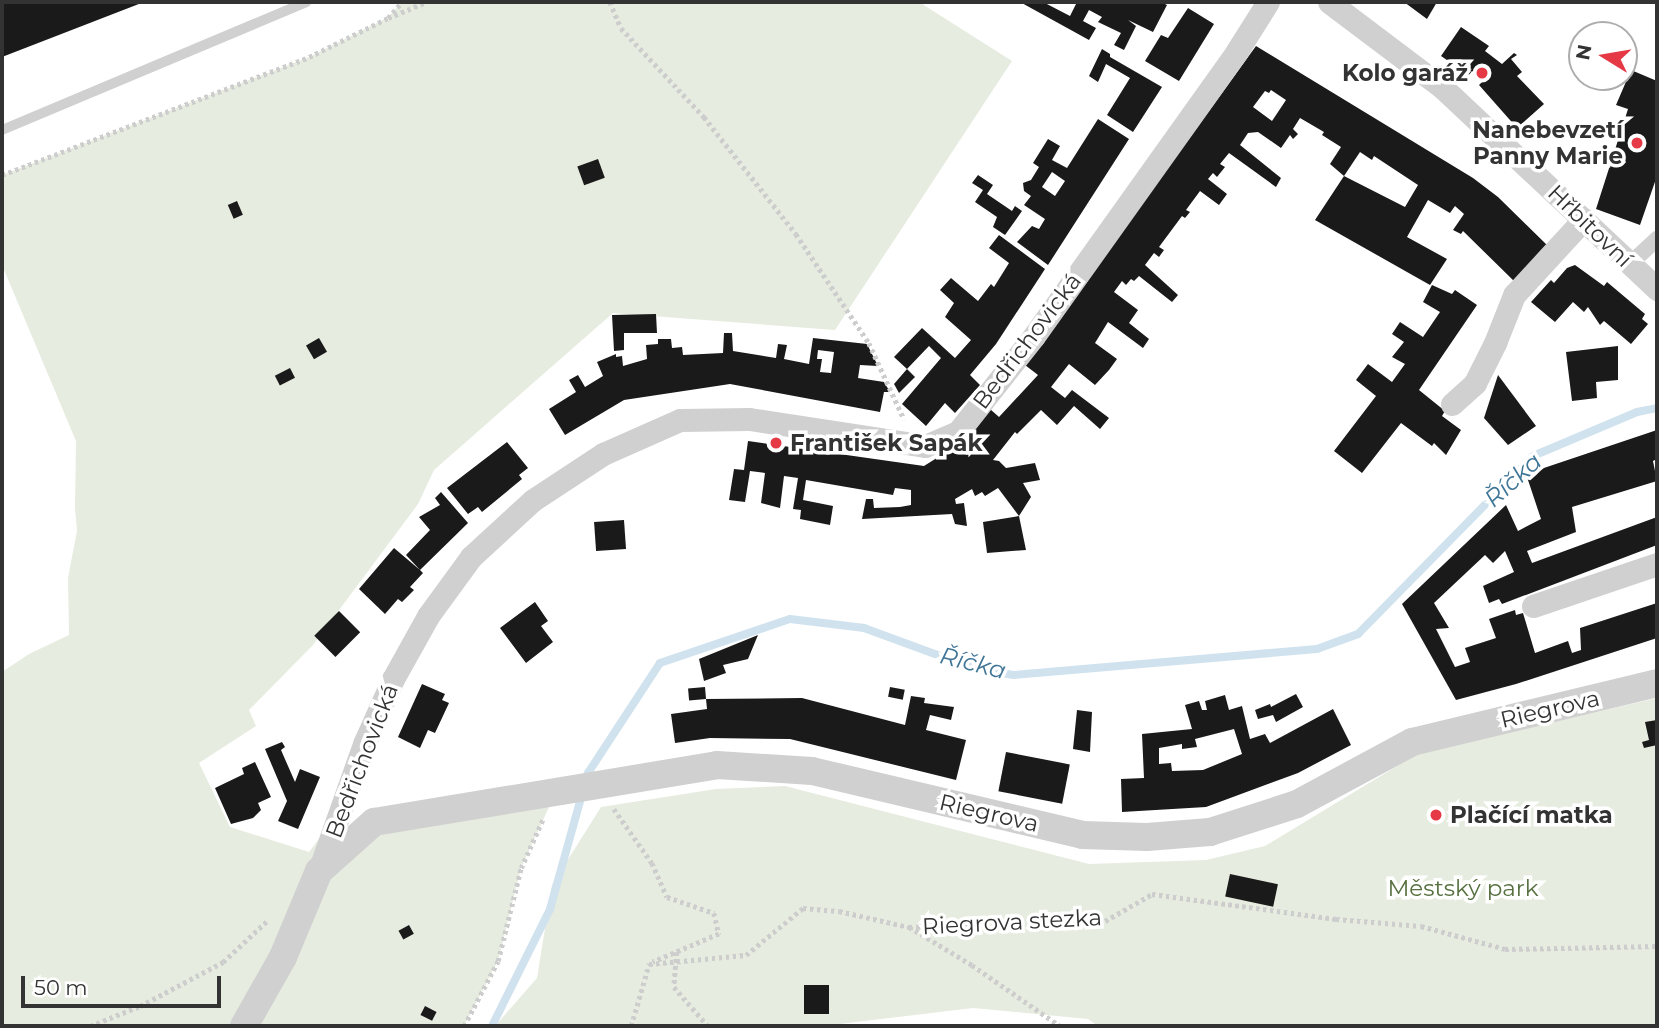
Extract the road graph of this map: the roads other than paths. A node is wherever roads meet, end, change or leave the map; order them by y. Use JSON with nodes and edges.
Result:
{"nodes":[{"id":1,"x":306,"y":2,"type":"edge"},
{"id":2,"x":1268,"y":2,"type":"edge"},
{"id":3,"x":1329,"y":2,"type":"edge"},
{"id":4,"x":2,"y":130,"type":"edge"},
{"id":5,"x":1584,"y":219,"type":"junction"},
{"id":6,"x":1657,"y":239,"type":"edge"},
{"id":7,"x":1629,"y":264,"type":"junction"},
{"id":8,"x":1657,"y":289,"type":"edge"},
{"id":9,"x":1452,"y":404,"type":"dead end"},
{"id":10,"x":1657,"y":564,"type":"edge"},
{"id":11,"x":1533,"y":606,"type":"dead end"},
{"id":12,"x":1657,"y":683,"type":"edge"},
{"id":13,"x":319,"y":871,"type":"junction"},
{"id":14,"x":244,"y":1026,"type":"edge"}],
"edges":[{"from":1,"to":4,"type":"lane"},
{"from":2,"to":13,"type":"street","name":"Bedřichovická"},
{"from":3,"to":5,"type":"street","name":"Hřbitovní"},
{"from":5,"to":7,"type":"street","name":"Hřbitovní"},
{"from":5,"to":9,"type":"street"},
{"from":6,"to":7,"type":"street"},
{"from":7,"to":8,"type":"street","name":"Hřbitovní"},
{"from":10,"to":11,"type":"street"},
{"from":12,"to":13,"type":"street","name":"Riegrova"},
{"from":13,"to":14,"type":"street","name":"Bedřichovická"}]}
